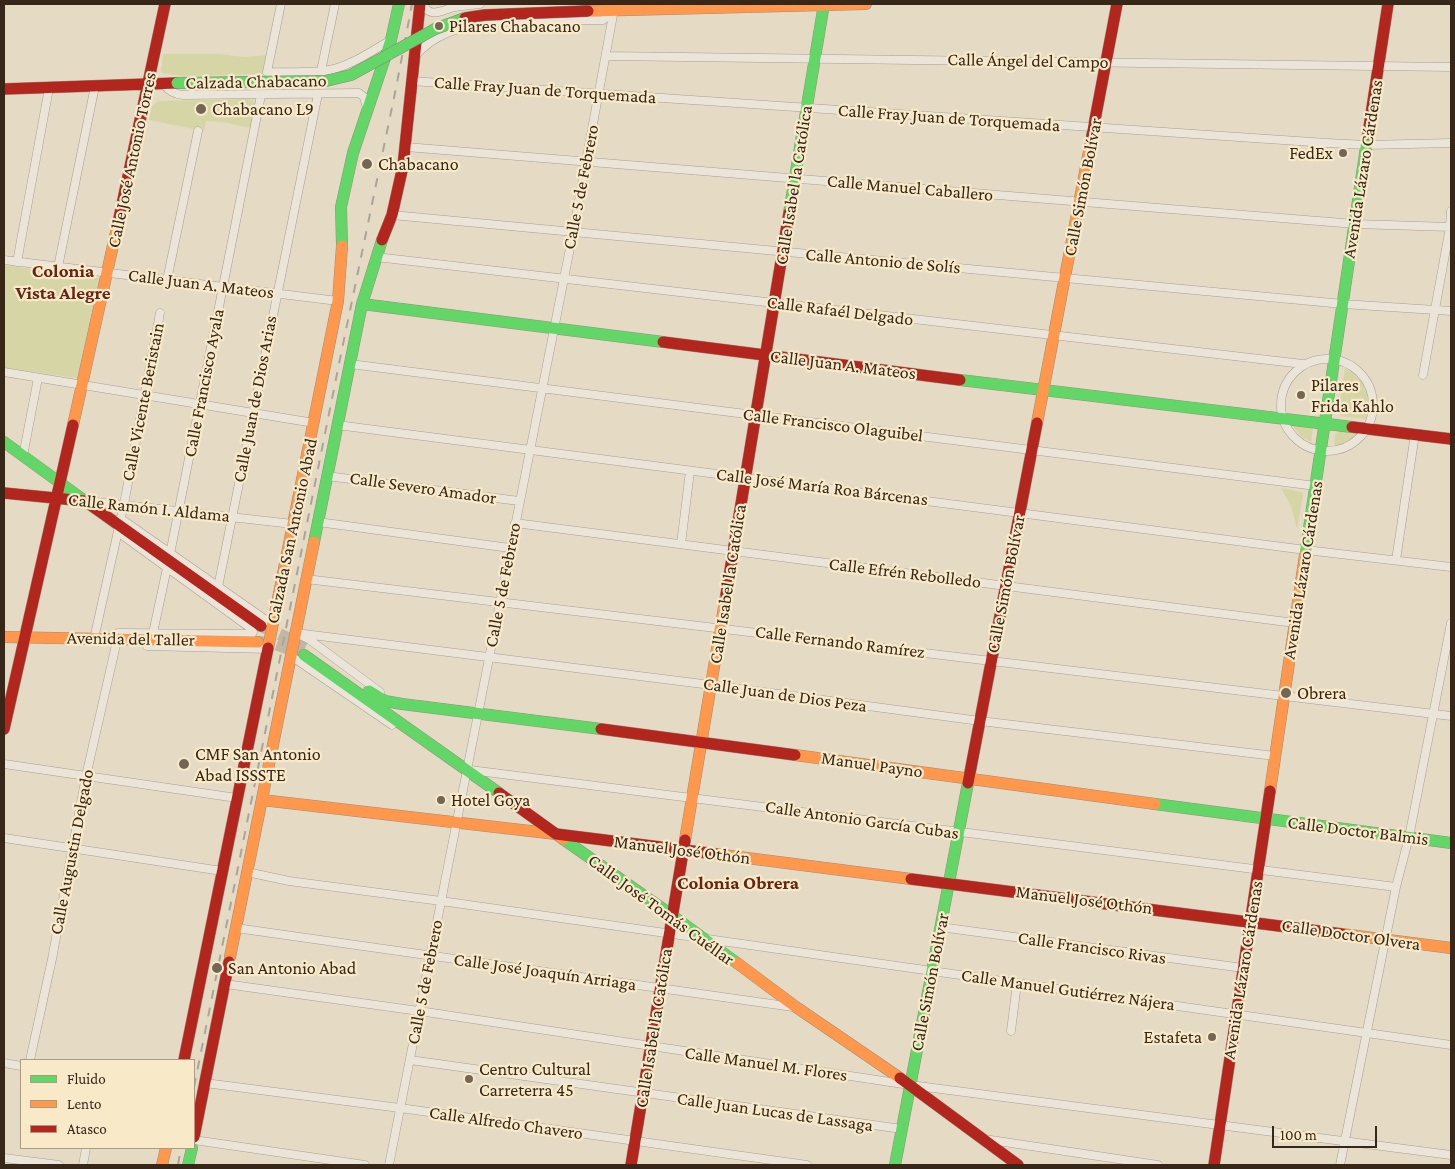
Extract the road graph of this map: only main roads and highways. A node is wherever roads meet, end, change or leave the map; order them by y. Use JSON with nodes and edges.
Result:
{"nodes":[{"id":1,"x":165,"y":4,"type":"edge"},
{"id":2,"x":399,"y":4,"type":"edge"},
{"id":3,"x":422,"y":4,"type":"edge"},
{"id":4,"x":824,"y":4,"type":"edge"},
{"id":5,"x":866,"y":4,"type":"edge"},
{"id":6,"x":1117,"y":4,"type":"edge"},
{"id":7,"x":1388,"y":4,"type":"edge"},
{"id":8,"x":717,"y":6,"type":"edge"},
{"id":9,"x":615,"y":7,"type":"edge"},
{"id":10,"x":149,"y":84,"type":"junction"},
{"id":11,"x":4,"y":89,"type":"edge"},
{"id":12,"x":362,"y":304,"type":"junction"},
{"id":13,"x":765,"y":355,"type":"junction"},
{"id":14,"x":1044,"y":390,"type":"junction"},
{"id":15,"x":1325,"y":423,"type":"junction"},
{"id":16,"x":1451,"y":439,"type":"edge"},
{"id":17,"x":4,"y":442,"type":"edge"},
{"id":18,"x":58,"y":482,"type":"junction"},
{"id":19,"x":4,"y":493,"type":"edge"},
{"id":20,"x":55,"y":498,"type":"junction"},
{"id":21,"x":85,"y":501,"type":"junction"},
{"id":22,"x":267,"y":626,"type":"junction"},
{"id":23,"x":4,"y":636,"type":"edge"},
{"id":24,"x":23,"y":637,"type":"junction"},
{"id":25,"x":258,"y":642,"type":"tunnel mouth"},
{"id":26,"x":7,"y":701,"type":"edge"},
{"id":27,"x":478,"y":713,"type":"joint"},
{"id":28,"x":4,"y":729,"type":"edge"},
{"id":29,"x":702,"y":742,"type":"junction"},
{"id":30,"x":970,"y":778,"type":"junction"},
{"id":31,"x":262,"y":800,"type":"junction"},
{"id":32,"x":1266,"y":819,"type":"junction"},
{"id":33,"x":556,"y":834,"type":"junction"},
{"id":34,"x":1451,"y":843,"type":"edge"},
{"id":35,"x":684,"y":851,"type":"junction"},
{"id":36,"x":949,"y":883,"type":"junction"},
{"id":37,"x":673,"y":916,"type":"junction"},
{"id":38,"x":1250,"y":921,"type":"junction"},
{"id":39,"x":1451,"y":948,"type":"edge"},
{"id":40,"x":184,"y":1059,"type":"edge"},
{"id":41,"x":910,"y":1085,"type":"junction"},
{"id":42,"x":195,"y":1133,"type":"edge"},
{"id":43,"x":166,"y":1149,"type":"edge"},
{"id":44,"x":192,"y":1149,"type":"edge"},
{"id":45,"x":162,"y":1165,"type":"edge"},
{"id":46,"x":188,"y":1165,"type":"edge"},
{"id":47,"x":632,"y":1165,"type":"edge"},
{"id":48,"x":895,"y":1165,"type":"edge"},
{"id":49,"x":1018,"y":1165,"type":"edge"},
{"id":50,"x":1214,"y":1165,"type":"edge"}],
"edges":[{"from":1,"to":10,"type":"main road","name":"Calle José Antonio Torres"},
{"from":2,"to":22,"type":"main road","name":"Calzada San Antonio Abad"},
{"from":3,"to":12,"type":"main road","name":"Calzada San Antonio Abad"},
{"from":4,"to":5,"type":"main road","name":"Calzada Chabacano"},
{"from":4,"to":8,"type":"main road","name":"Calzada Chabacano"},
{"from":4,"to":13,"type":"main road","name":"Calle Isabel la Católica"},
{"from":6,"to":14,"type":"main road","name":"Calle Simón Bolívar"},
{"from":7,"to":15,"type":"main road","name":"Avenida Lázaro Cárdenas"},
{"from":8,"to":9,"type":"main road","name":"Calzada Chabacano"},
{"from":9,"to":10,"type":"main road","name":"Calzada Chabacano","bridge":true},
{"from":10,"to":11,"type":"main road","name":"Calzada Chabacano"},
{"from":10,"to":18,"type":"main road","name":"Calle José Antonio Torres"},
{"from":12,"to":13,"type":"main road","name":"Calle Juan A. Mateos"},
{"from":12,"to":31,"type":"main road","name":"Calzada San Antonio Abad"},
{"from":13,"to":14,"type":"main road","name":"Calle Juan A. Mateos"},
{"from":13,"to":29,"type":"main road","name":"Calle Isabel la Católica"},
{"from":14,"to":15,"type":"main road","name":"Calle Juan A. Mateos"},
{"from":14,"to":30,"type":"main road","name":"Calle Simón Bolívar"},
{"from":15,"to":16,"type":"main road","name":"Calle Juan A. Mateos"},
{"from":15,"to":32,"type":"main road","name":"Avenida Lázaro Cárdenas"},
{"from":17,"to":18,"type":"main road"},
{"from":18,"to":20,"type":"main road","name":"Calle José Antonio Torres"},
{"from":18,"to":21,"type":"main road"},
{"from":19,"to":20,"type":"main road","name":"Calle Ramón I. Aldama"},
{"from":20,"to":21,"type":"main road","name":"Calle Ramón I. Aldama"},
{"from":20,"to":24,"type":"main road","name":"Calle José Antonio Torres"},
{"from":21,"to":22,"type":"main road"},
{"from":22,"to":40,"type":"main road","name":"Calzada San Antonio Abad"},
{"from":23,"to":24,"type":"main road","name":"Avenida del Taller"},
{"from":24,"to":25,"type":"main road","name":"Avenida del Taller"},
{"from":24,"to":26,"type":"main road","name":"Calle José Antonio Torres"},
{"from":26,"to":28,"type":"main road","name":"Calle José Antonio Torres"},
{"from":27,"to":29,"type":"main road","name":"Manuel Payno"},
{"from":27,"to":33,"type":"main road","name":"Calle José Tomás Cuéllar"},
{"from":29,"to":30,"type":"main road","name":"Manuel Payno"},
{"from":29,"to":35,"type":"main road","name":"Calle Isabel la Católica"},
{"from":30,"to":32,"type":"main road","name":"Manuel Payno"},
{"from":30,"to":36,"type":"main road","name":"Calle Simón Bolívar"},
{"from":31,"to":33,"type":"main road","name":"Manuel José Othón"},
{"from":31,"to":42,"type":"main road","name":"Calzada San Antonio Abad"},
{"from":32,"to":34,"type":"main road","name":"Calle Doctor Balmis"},
{"from":32,"to":38,"type":"main road","name":"Avenida Lázaro Cárdenas"},
{"from":33,"to":35,"type":"main road","name":"Manuel José Othón"},
{"from":33,"to":37,"type":"main road","name":"Calle José Tomás Cuéllar"},
{"from":35,"to":36,"type":"main road","name":"Manuel José Othón"},
{"from":35,"to":37,"type":"main road","name":"Calle Isabel la Católica"},
{"from":36,"to":38,"type":"main road","name":"Manuel José Othón"},
{"from":36,"to":41,"type":"main road","name":"Calle Simón Bolívar"},
{"from":37,"to":41,"type":"main road","name":"Calle José Tomás Cuéllar"},
{"from":37,"to":47,"type":"main road","name":"Calle Isabel la Católica"},
{"from":38,"to":39,"type":"main road","name":"Calle Doctor Olvera"},
{"from":38,"to":50,"type":"main road","name":"Avenida Lázaro Cárdenas"},
{"from":41,"to":48,"type":"main road","name":"Calle Simón Bolívar"},
{"from":41,"to":49,"type":"main road","name":"Calle José Tomás Cuéllar"},
{"from":43,"to":45,"type":"main road"},
{"from":44,"to":46,"type":"main road"}]}
